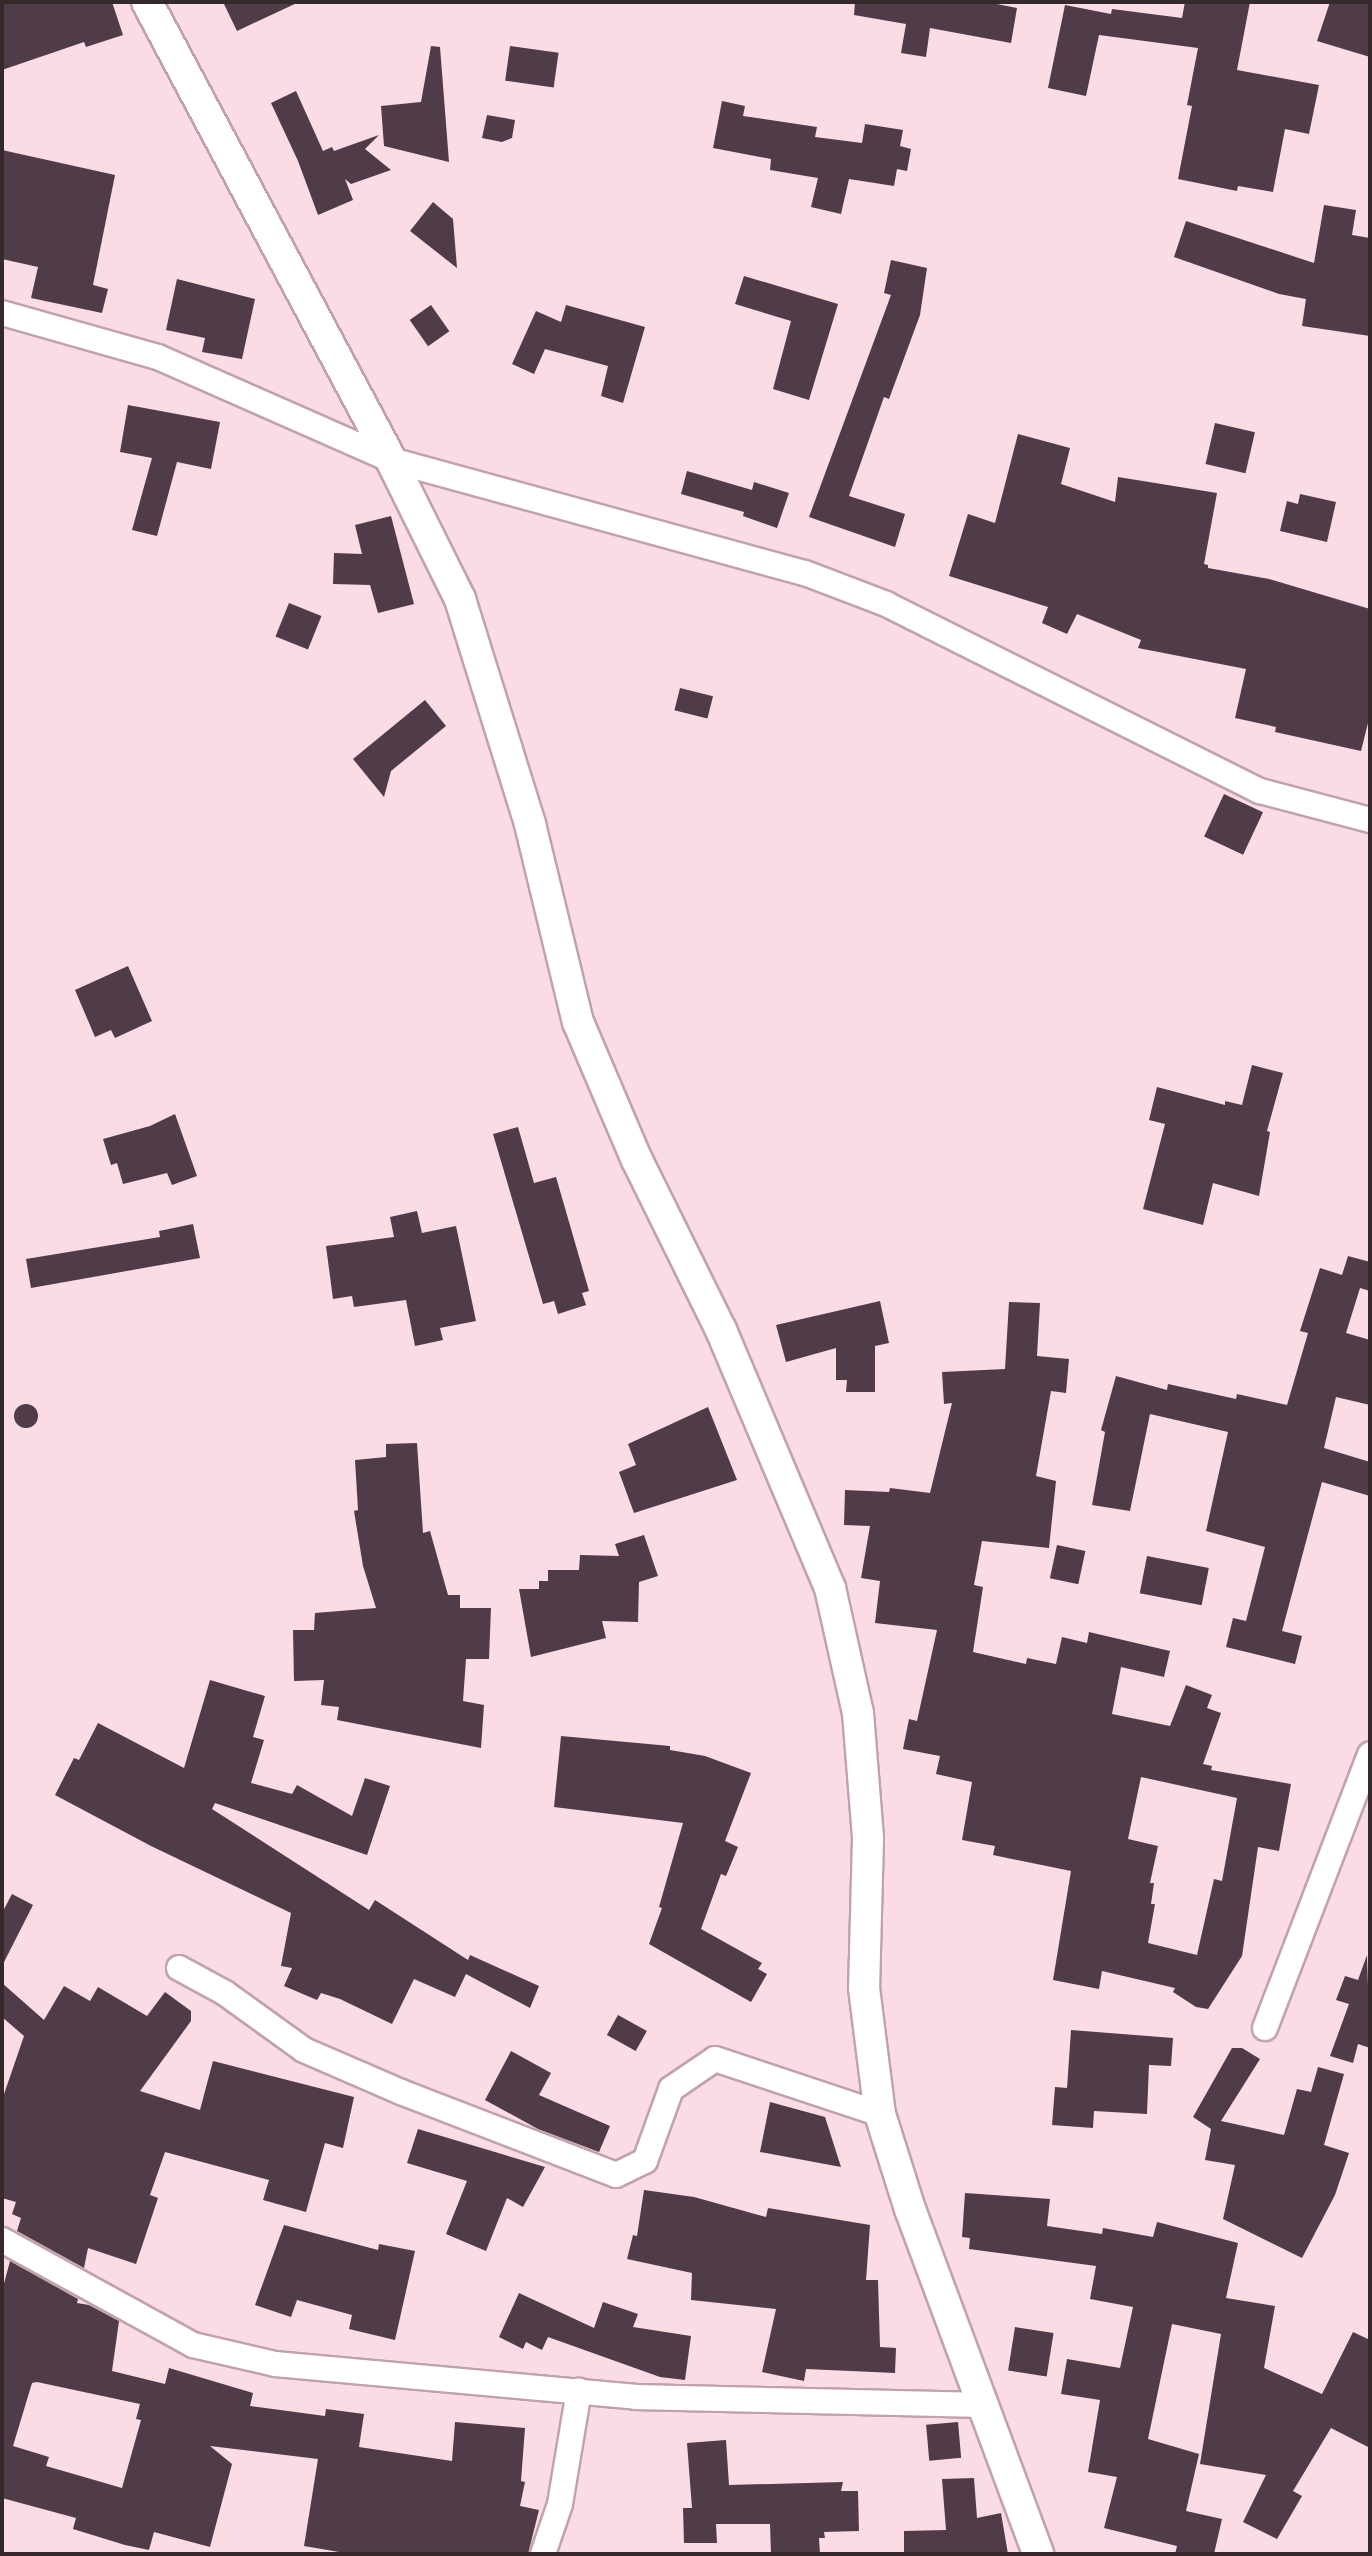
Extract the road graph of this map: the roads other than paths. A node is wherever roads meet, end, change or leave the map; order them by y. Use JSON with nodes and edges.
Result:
{"nodes":[{"id":1,"x":147,"y":2,"type":"edge"},
{"id":2,"x":2,"y":313,"type":"edge"},
{"id":3,"x":391,"y":460,"type":"junction"},
{"id":4,"x":1370,"y":820,"type":"edge"},
{"id":5,"x":1370,"y":1754,"type":"edge"},
{"id":6,"x":179,"y":1968,"type":"dead end"},
{"id":7,"x":1265,"y":2028,"type":"dead end"},
{"id":8,"x":880,"y":2114,"type":"junction"},
{"id":9,"x":2,"y":2240,"type":"edge"},
{"id":10,"x":579,"y":2391,"type":"junction"},
{"id":11,"x":983,"y":2405,"type":"junction"},
{"id":12,"x":543,"y":2554,"type":"edge"},
{"id":13,"x":1038,"y":2554,"type":"edge"}],
"edges":[{"from":1,"to":3,"type":"street"},
{"from":2,"to":3,"type":"street"},
{"from":3,"to":4,"type":"street"},
{"from":3,"to":8,"type":"street"},
{"from":5,"to":7,"type":"street"},
{"from":6,"to":8,"type":"street"},
{"from":8,"to":11,"type":"street"},
{"from":9,"to":10,"type":"street"},
{"from":10,"to":11,"type":"street"},
{"from":10,"to":12,"type":"street"},
{"from":11,"to":13,"type":"street"}]}
